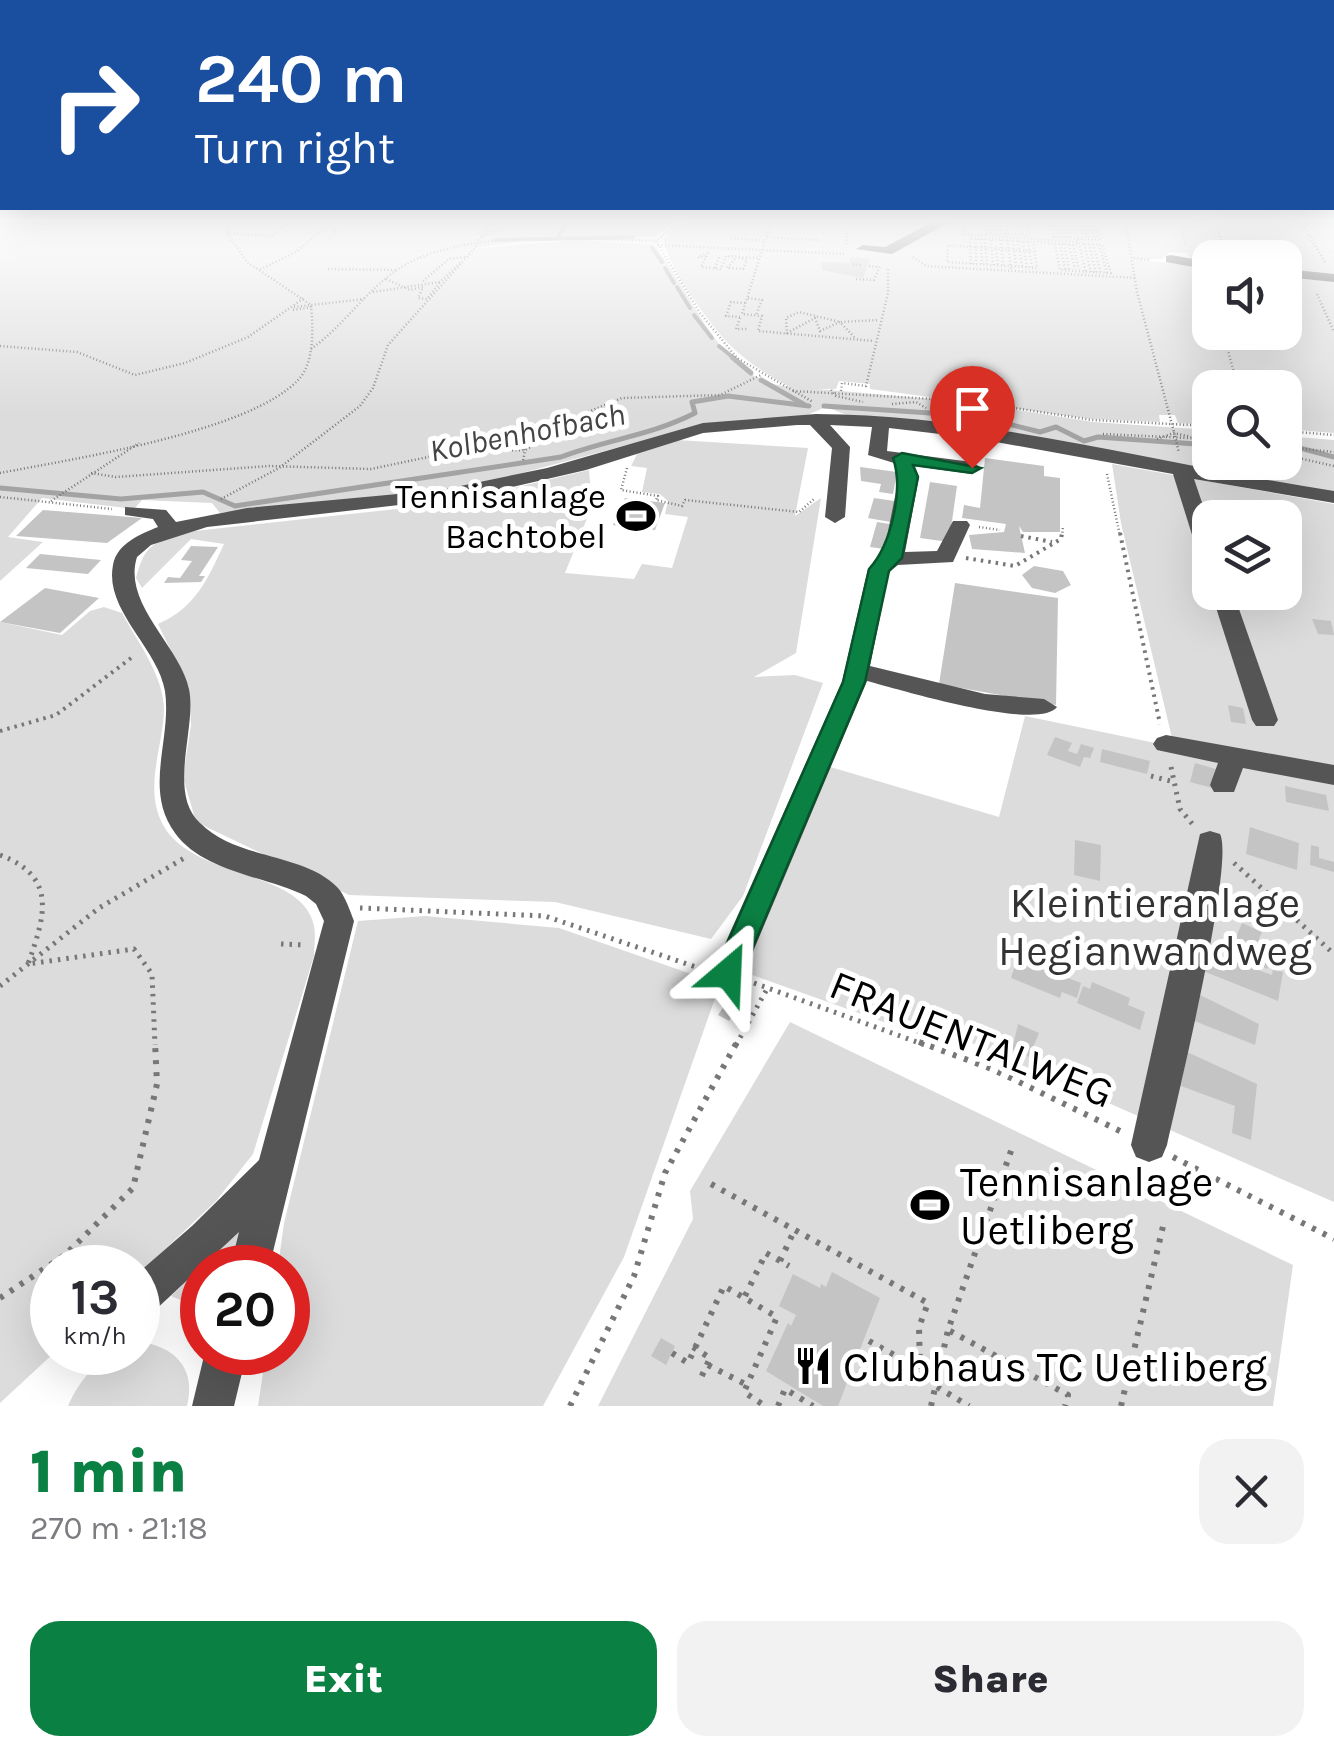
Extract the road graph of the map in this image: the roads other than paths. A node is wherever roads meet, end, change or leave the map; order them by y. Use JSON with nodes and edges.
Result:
{"nodes":[{"id":1,"x":823,"y":420,"type":"junction"},
{"id":2,"x":882,"y":423,"type":"junction"},
{"id":3,"x":902,"y":458,"type":"junction"},
{"id":4,"x":1180,"y":462,"type":"junction"},
{"id":5,"x":972,"y":468,"type":"dead end"},
{"id":6,"x":1334,"y":497,"type":"edge"},
{"id":7,"x":1192,"y":500,"type":"edge"},
{"id":8,"x":132,"y":511,"type":"road end"},
{"id":9,"x":835,"y":517,"type":"dead end"},
{"id":10,"x":960,"y":524,"type":"dead end"},
{"id":11,"x":169,"y":527,"type":"junction"},
{"id":12,"x":893,"y":558,"type":"junction"},
{"id":13,"x":1228,"y":610,"type":"edge"},
{"id":14,"x":856,"y":670,"type":"junction"},
{"id":15,"x":1044,"y":707,"type":"dead end"},
{"id":16,"x":1264,"y":720,"type":"dead end"},
{"id":17,"x":1166,"y":744,"type":"dead end"},
{"id":18,"x":1232,"y":757,"type":"junction"},
{"id":19,"x":1334,"y":775,"type":"edge"},
{"id":20,"x":1224,"y":785,"type":"dead end"},
{"id":21,"x":1210,"y":842,"type":"dead end"},
{"id":22,"x":728,"y":973,"type":"road end"},
{"id":23,"x":1150,"y":1145,"type":"road end"},
{"id":24,"x":273,"y":1167,"type":"junction"},
{"id":25,"x":254,"y":1245,"type":"edge"},
{"id":26,"x":160,"y":1280,"type":"edge"}],
"edges":[{"from":1,"to":2,"type":"street"},
{"from":1,"to":9,"type":"street"},
{"from":1,"to":11,"type":"street"},
{"from":2,"to":3,"type":"street"},
{"from":2,"to":4,"type":"street"},
{"from":3,"to":5,"type":"street"},
{"from":3,"to":12,"type":"street"},
{"from":4,"to":6,"type":"street"},
{"from":4,"to":7,"type":"street"},
{"from":8,"to":11,"type":"street"},
{"from":10,"to":12,"type":"street"},
{"from":11,"to":24,"type":"street"},
{"from":12,"to":14,"type":"street"},
{"from":13,"to":16,"type":"street"},
{"from":14,"to":15,"type":"street"},
{"from":14,"to":22,"type":"street"},
{"from":17,"to":18,"type":"street"},
{"from":18,"to":19,"type":"street"},
{"from":18,"to":20,"type":"street"},
{"from":21,"to":23,"type":"street"},
{"from":24,"to":25,"type":"street"},
{"from":24,"to":26,"type":"street"}]}
